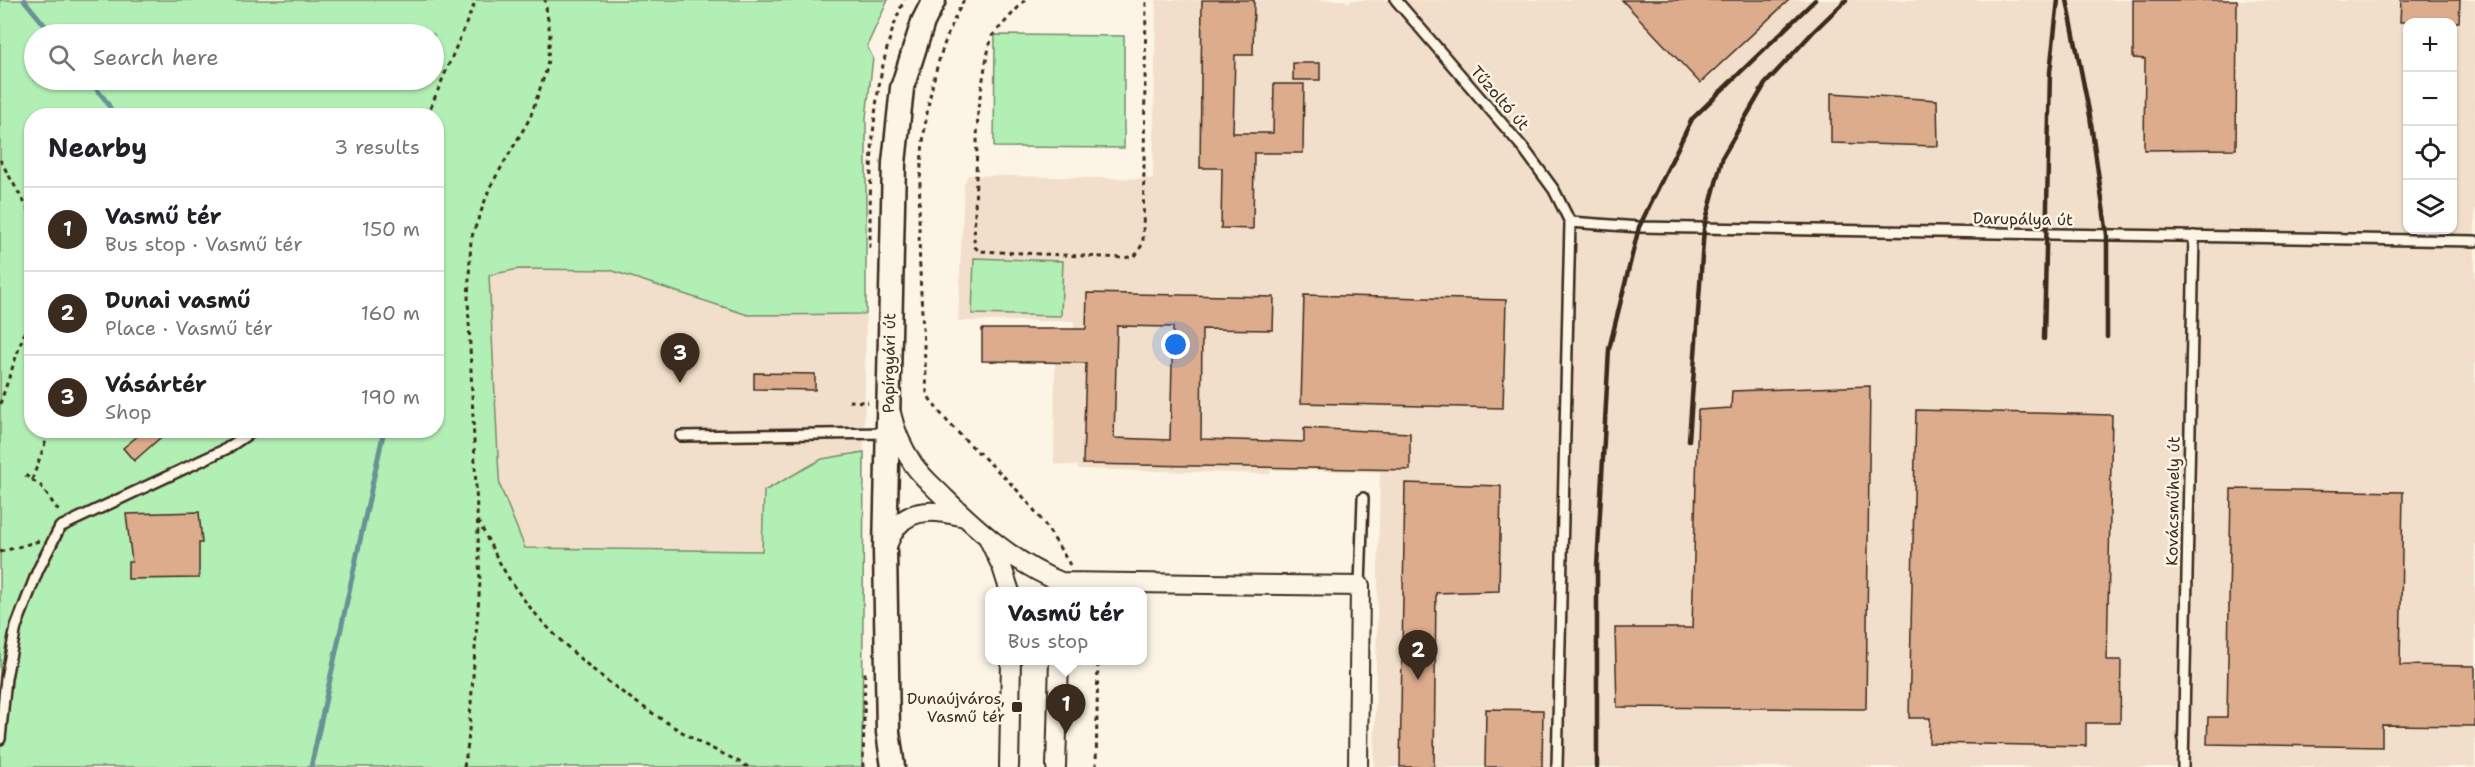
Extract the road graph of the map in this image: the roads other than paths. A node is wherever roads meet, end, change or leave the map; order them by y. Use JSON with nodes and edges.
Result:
{"nodes":[{"id":1,"x":934,"y":0,"type":"edge"},
{"id":2,"x":1396,"y":0,"type":"edge"},
{"id":3,"x":1570,"y":222,"type":"junction"},
{"id":4,"x":2194,"y":236,"type":"junction"},
{"id":5,"x":2475,"y":241,"type":"edge"},
{"id":6,"x":888,"y":400,"type":"junction"},
{"id":7,"x":888,"y":433,"type":"junction"},
{"id":8,"x":681,"y":436,"type":"dead end"},
{"id":9,"x":243,"y":438,"type":"edge"},
{"id":10,"x":1363,"y":498,"type":"dead end"},
{"id":11,"x":965,"y":517,"type":"junction"},
{"id":12,"x":987,"y":536,"type":"junction"},
{"id":13,"x":885,"y":550,"type":"junction"},
{"id":14,"x":1360,"y":586,"type":"junction"},
{"id":15,"x":1009,"y":587,"type":"edge"},
{"id":16,"x":1061,"y":587,"type":"edge"},
{"id":17,"x":1011,"y":665,"type":"edge"},
{"id":18,"x":1059,"y":665,"type":"edge"},
{"id":19,"x":888,"y":732,"type":"junction"},
{"id":20,"x":0,"y":739,"type":"edge"},
{"id":21,"x":885,"y":767,"type":"edge"},
{"id":22,"x":893,"y":767,"type":"edge"},
{"id":23,"x":1009,"y":767,"type":"edge"},
{"id":24,"x":1056,"y":767,"type":"edge"},
{"id":25,"x":1358,"y":767,"type":"edge"},
{"id":26,"x":1557,"y":767,"type":"edge"},
{"id":27,"x":2182,"y":767,"type":"edge"}],
"edges":[{"from":1,"to":6,"type":"street","name":"Papírgyári út"},
{"from":2,"to":3,"type":"lane","name":"Tűzoltó út"},
{"from":3,"to":4,"type":"lane","name":"Darupálya út"},
{"from":3,"to":26,"type":"lane"},
{"from":4,"to":5,"type":"lane","name":"Darupálya út"},
{"from":4,"to":27,"type":"lane","name":"Kovácsműhely út"},
{"from":6,"to":7,"type":"street","name":"Papírgyári út"},
{"from":6,"to":11,"type":"street"},
{"from":7,"to":8,"type":"lane"},
{"from":7,"to":13,"type":"street","name":"Papírgyári út"},
{"from":9,"to":20,"type":"lane"},
{"from":10,"to":14,"type":"lane"},
{"from":11,"to":12,"type":"street"},
{"from":11,"to":13,"type":"street"},
{"from":12,"to":15,"type":"street"},
{"from":12,"to":16,"type":"street"},
{"from":13,"to":19,"type":"street","name":"Papírgyári út"},
{"from":14,"to":16,"type":"street"},
{"from":14,"to":25,"type":"street"},
{"from":17,"to":23,"type":"street"},
{"from":18,"to":24,"type":"street"},
{"from":19,"to":21,"type":"street"},
{"from":19,"to":22,"type":"street"}]}
